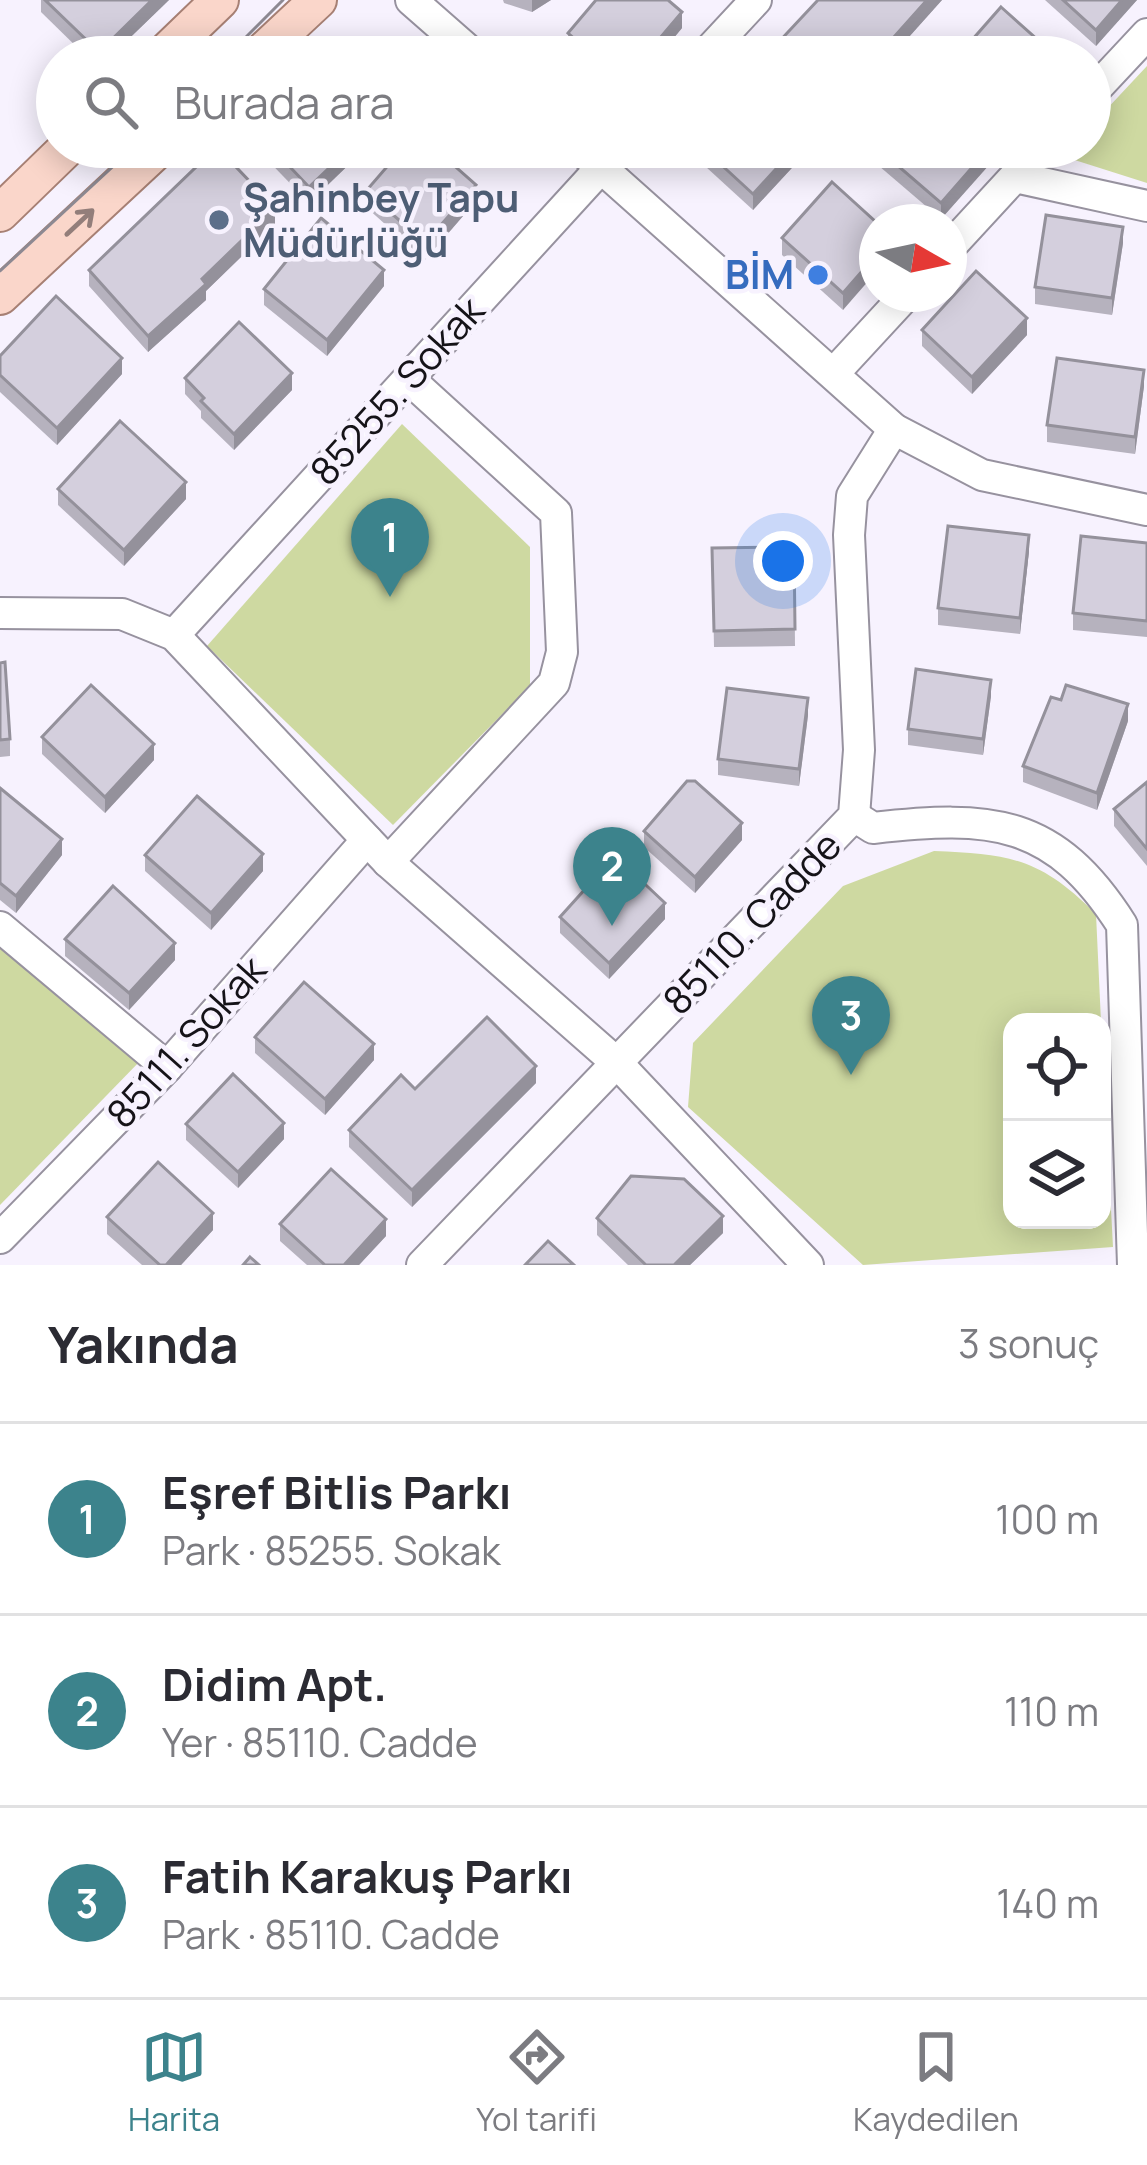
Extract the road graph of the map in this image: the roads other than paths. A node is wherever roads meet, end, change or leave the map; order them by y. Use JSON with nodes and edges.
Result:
{"nodes":[{"id":1,"x":220,"y":0,"type":"edge"},
{"id":2,"x":318,"y":0,"type":"edge"},
{"id":3,"x":411,"y":0,"type":"edge"},
{"id":4,"x":756,"y":0,"type":"edge"},
{"id":5,"x":1147,"y":34,"type":"edge"},
{"id":6,"x":183,"y":36,"type":"edge"},
{"id":7,"x":279,"y":36,"type":"edge"},
{"id":8,"x":452,"y":36,"type":"edge"},
{"id":9,"x":723,"y":36,"type":"edge"},
{"id":10,"x":1111,"y":73,"type":"edge"},
{"id":11,"x":46,"y":168,"type":"edge"},
{"id":12,"x":137,"y":168,"type":"edge"},
{"id":13,"x":588,"y":168,"type":"edge"},
{"id":14,"x":615,"y":168,"type":"edge"},
{"id":15,"x":1023,"y":168,"type":"edge"},
{"id":16,"x":1015,"y":177,"type":"junction"},
{"id":17,"x":1147,"y":206,"type":"edge"},
{"id":18,"x":0,"y":213,"type":"edge"},
{"id":19,"x":967,"y":229,"type":"edge"},
{"id":20,"x":0,"y":296,"type":"edge"},
{"id":21,"x":890,"y":312,"type":"edge"},
{"id":22,"x":834,"y":373,"type":"junction"},
{"id":23,"x":409,"y":380,"type":"junction"},
{"id":24,"x":894,"y":429,"type":"junction"},
{"id":25,"x":1147,"y":510,"type":"edge"},
{"id":26,"x":0,"y":613,"type":"edge"},
{"id":27,"x":174,"y":635,"type":"junction"},
{"id":28,"x":854,"y":816,"type":"junction"},
{"id":29,"x":377,"y":851,"type":"junction"},
{"id":30,"x":0,"y":926,"type":"edge"},
{"id":31,"x":618,"y":1064,"type":"junction"},
{"id":32,"x":167,"y":1067,"type":"junction"},
{"id":33,"x":0,"y":1238,"type":"edge"},
{"id":34,"x":422,"y":1265,"type":"edge"},
{"id":35,"x":808,"y":1265,"type":"edge"},
{"id":36,"x":1133,"y":1265,"type":"edge"}],
"edges":[{"from":1,"to":6,"type":"main road"},
{"from":2,"to":7,"type":"main road"},
{"from":3,"to":8,"type":"street"},
{"from":4,"to":9,"type":"street"},
{"from":5,"to":10,"type":"street"},
{"from":11,"to":18,"type":"main road"},
{"from":20,"to":12,"type":"main road","one_way":true},
{"from":13,"to":23,"type":"street","name":"85255. Sokak"},
{"from":14,"to":22,"type":"street"},
{"from":15,"to":16,"type":"street"},
{"from":16,"to":17,"type":"street"},
{"from":16,"to":19,"type":"street"},
{"from":21,"to":22,"type":"street"},
{"from":22,"to":24,"type":"street"},
{"from":23,"to":27,"type":"street","name":"85255. Sokak"},
{"from":23,"to":29,"type":"street","name":"85111. Sokak"},
{"from":24,"to":25,"type":"street"},
{"from":24,"to":28,"type":"street","name":"85110. Cadde"},
{"from":26,"to":27,"type":"street"},
{"from":27,"to":29,"type":"street"},
{"from":28,"to":31,"type":"street","name":"85110. Cadde"},
{"from":28,"to":36,"type":"street"},
{"from":29,"to":31,"type":"street"},
{"from":29,"to":32,"type":"street","name":"85111. Sokak"},
{"from":30,"to":32,"type":"street"},
{"from":31,"to":34,"type":"street","name":"85110. Cadde"},
{"from":31,"to":35,"type":"street"},
{"from":32,"to":33,"type":"street","name":"85111. Sokak"}]}
